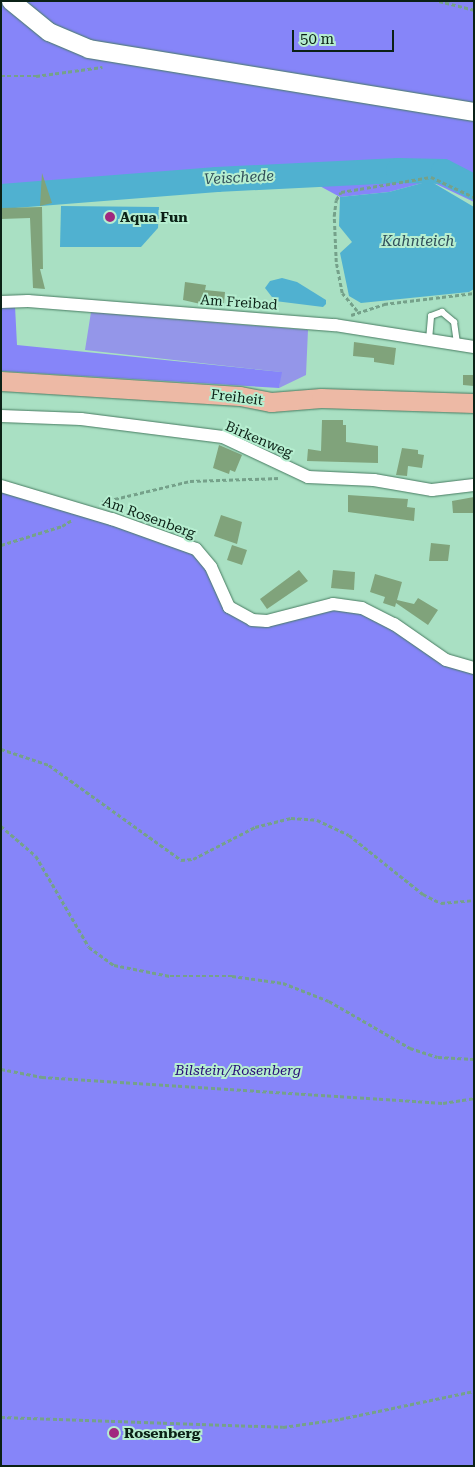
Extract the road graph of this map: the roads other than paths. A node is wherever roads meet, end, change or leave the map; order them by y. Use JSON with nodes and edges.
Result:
{"nodes":[{"id":1,"x":11,"y":1,"type":"edge"},
{"id":2,"x":474,"y":112,"type":"edge"},
{"id":3,"x":1,"y":302,"type":"edge"},
{"id":4,"x":429,"y":340,"type":"junction"},
{"id":5,"x":457,"y":344,"type":"junction"},
{"id":6,"x":474,"y":347,"type":"edge"},
{"id":7,"x":1,"y":381,"type":"edge"},
{"id":8,"x":474,"y":403,"type":"edge"},
{"id":9,"x":1,"y":416,"type":"edge"},
{"id":10,"x":474,"y":485,"type":"edge"},
{"id":11,"x":1,"y":486,"type":"edge"},
{"id":12,"x":474,"y":668,"type":"edge"}],
"edges":[{"from":1,"to":2,"type":"main road"},
{"from":3,"to":4,"type":"street","name":"Am Freibad"},
{"from":4,"to":5,"type":"street","name":"Am Freibad"},
{"from":4,"to":5,"type":"lane"},
{"from":5,"to":6,"type":"street","name":"Am Freibad"},
{"from":7,"to":8,"type":"main road","name":"Freiheit"},
{"from":9,"to":10,"type":"street","name":"Birkenweg"},
{"from":11,"to":12,"type":"street","name":"Am Rosenberg"}]}
